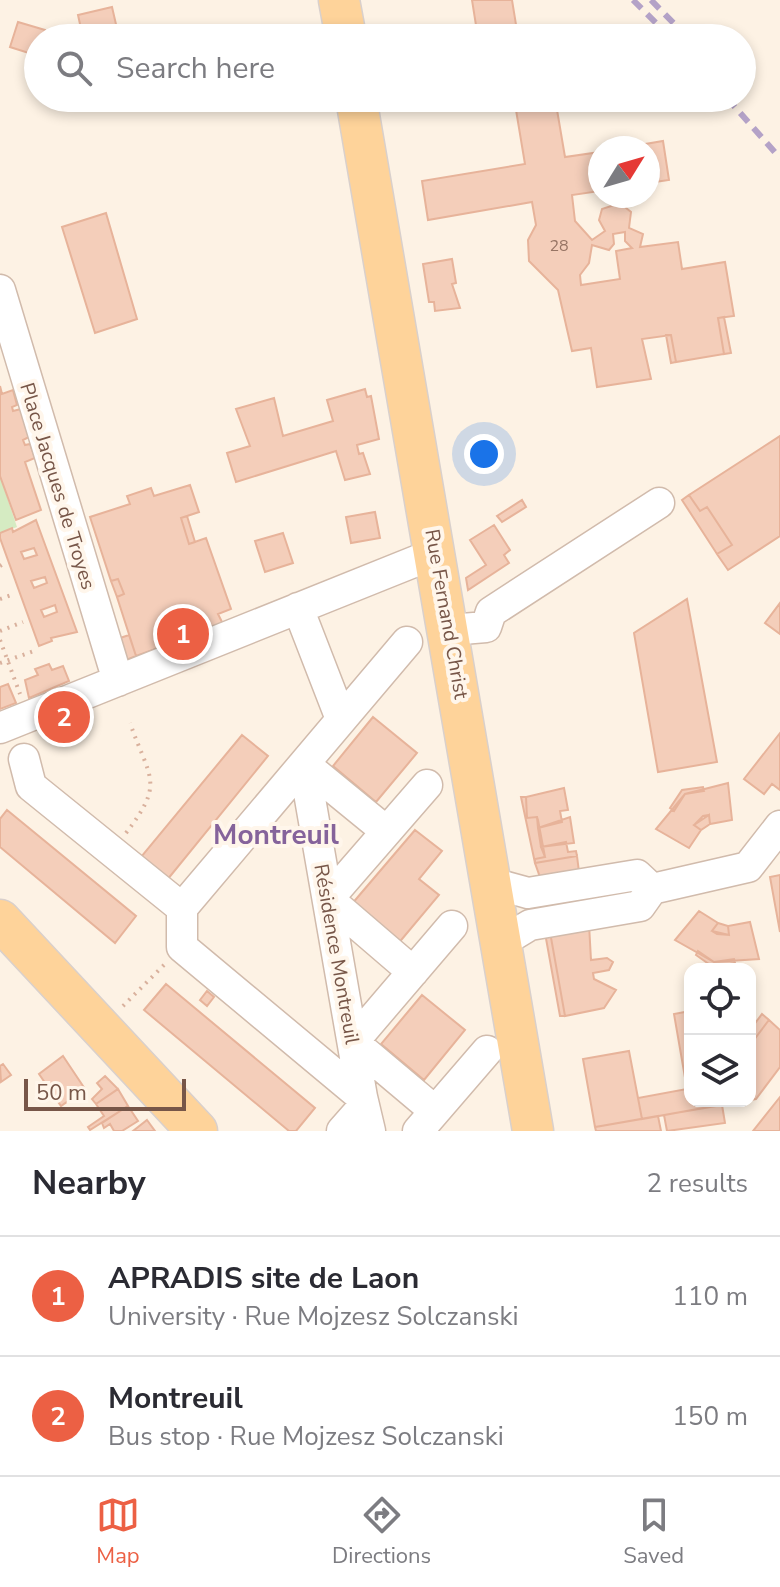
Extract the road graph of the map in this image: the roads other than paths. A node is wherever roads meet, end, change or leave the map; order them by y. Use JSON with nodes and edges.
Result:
{"nodes":[{"id":1,"x":339,"y":0,"type":"edge"},
{"id":2,"x":343,"y":24,"type":"edge"},
{"id":3,"x":358,"y":112,"type":"edge"},
{"id":4,"x":0,"y":290,"type":"edge"},
{"id":5,"x":659,"y":503,"type":"dead end"},
{"id":6,"x":436,"y":553,"type":"junction"},
{"id":7,"x":298,"y":608,"type":"junction"},
{"id":8,"x":450,"y":630,"type":"junction"},
{"id":9,"x":407,"y":642,"type":"dead end"},
{"id":10,"x":118,"y":681,"type":"junction"},
{"id":11,"x":341,"y":719,"type":"junction"},
{"id":12,"x":0,"y":728,"type":"edge"},
{"id":13,"x":24,"y":759,"type":"dead end"},
{"id":14,"x":304,"y":764,"type":"junction"},
{"id":15,"x":427,"y":785,"type":"dead end"},
{"id":16,"x":780,"y":826,"type":"edge"},
{"id":17,"x":386,"y":831,"type":"junction"},
{"id":18,"x":492,"y":883,"type":"junction"},
{"id":19,"x":652,"y":889,"type":"junction"},
{"id":20,"x":328,"y":899,"type":"junction"},
{"id":21,"x":182,"y":908,"type":"junction"},
{"id":22,"x":0,"y":920,"type":"edge"},
{"id":23,"x":452,"y":926,"type":"dead end"},
{"id":24,"x":502,"y":942,"type":"junction"},
{"id":25,"x":413,"y":972,"type":"junction"},
{"id":26,"x":353,"y":1042,"type":"junction"},
{"id":27,"x":487,"y":1051,"type":"dead end"},
{"id":28,"x":366,"y":1111,"type":"edge"},
{"id":29,"x":427,"y":1121,"type":"edge"},
{"id":30,"x":197,"y":1131,"type":"edge"},
{"id":31,"x":342,"y":1131,"type":"edge"},
{"id":32,"x":533,"y":1131,"type":"edge"}],
"edges":[{"from":1,"to":2,"type":"main road"},
{"from":3,"to":6,"type":"main road","name":"Rue Fernand Christ"},
{"from":4,"to":10,"type":"street","name":"Place Jacques de Troyes"},
{"from":5,"to":8,"type":"street"},
{"from":6,"to":7,"type":"street"},
{"from":6,"to":8,"type":"main road","name":"Rue Fernand Christ"},
{"from":7,"to":10,"type":"street"},
{"from":7,"to":11,"type":"street"},
{"from":8,"to":18,"type":"main road","name":"Rue Fernand Christ"},
{"from":9,"to":11,"type":"street"},
{"from":10,"to":12,"type":"street"},
{"from":11,"to":14,"type":"street"},
{"from":13,"to":21,"type":"street"},
{"from":14,"to":17,"type":"street"},
{"from":14,"to":20,"type":"street","name":"Résidence Montreuil"},
{"from":14,"to":21,"type":"street"},
{"from":15,"to":17,"type":"street"},
{"from":16,"to":19,"type":"street"},
{"from":17,"to":20,"type":"street"},
{"from":18,"to":19,"type":"street"},
{"from":18,"to":24,"type":"main road","name":"Rue Fernand Christ"},
{"from":19,"to":24,"type":"street"},
{"from":20,"to":25,"type":"street"},
{"from":20,"to":26,"type":"street","name":"Résidence Montreuil"},
{"from":21,"to":28,"type":"street","name":"Résidence Montreuil"},
{"from":22,"to":30,"type":"main road"},
{"from":23,"to":25,"type":"street"},
{"from":24,"to":32,"type":"main road","name":"Rue Fernand Christ"},
{"from":25,"to":26,"type":"street"},
{"from":26,"to":28,"type":"street","name":"Résidence Montreuil"},
{"from":26,"to":29,"type":"street"},
{"from":27,"to":29,"type":"street"},
{"from":28,"to":31,"type":"street"}]}
